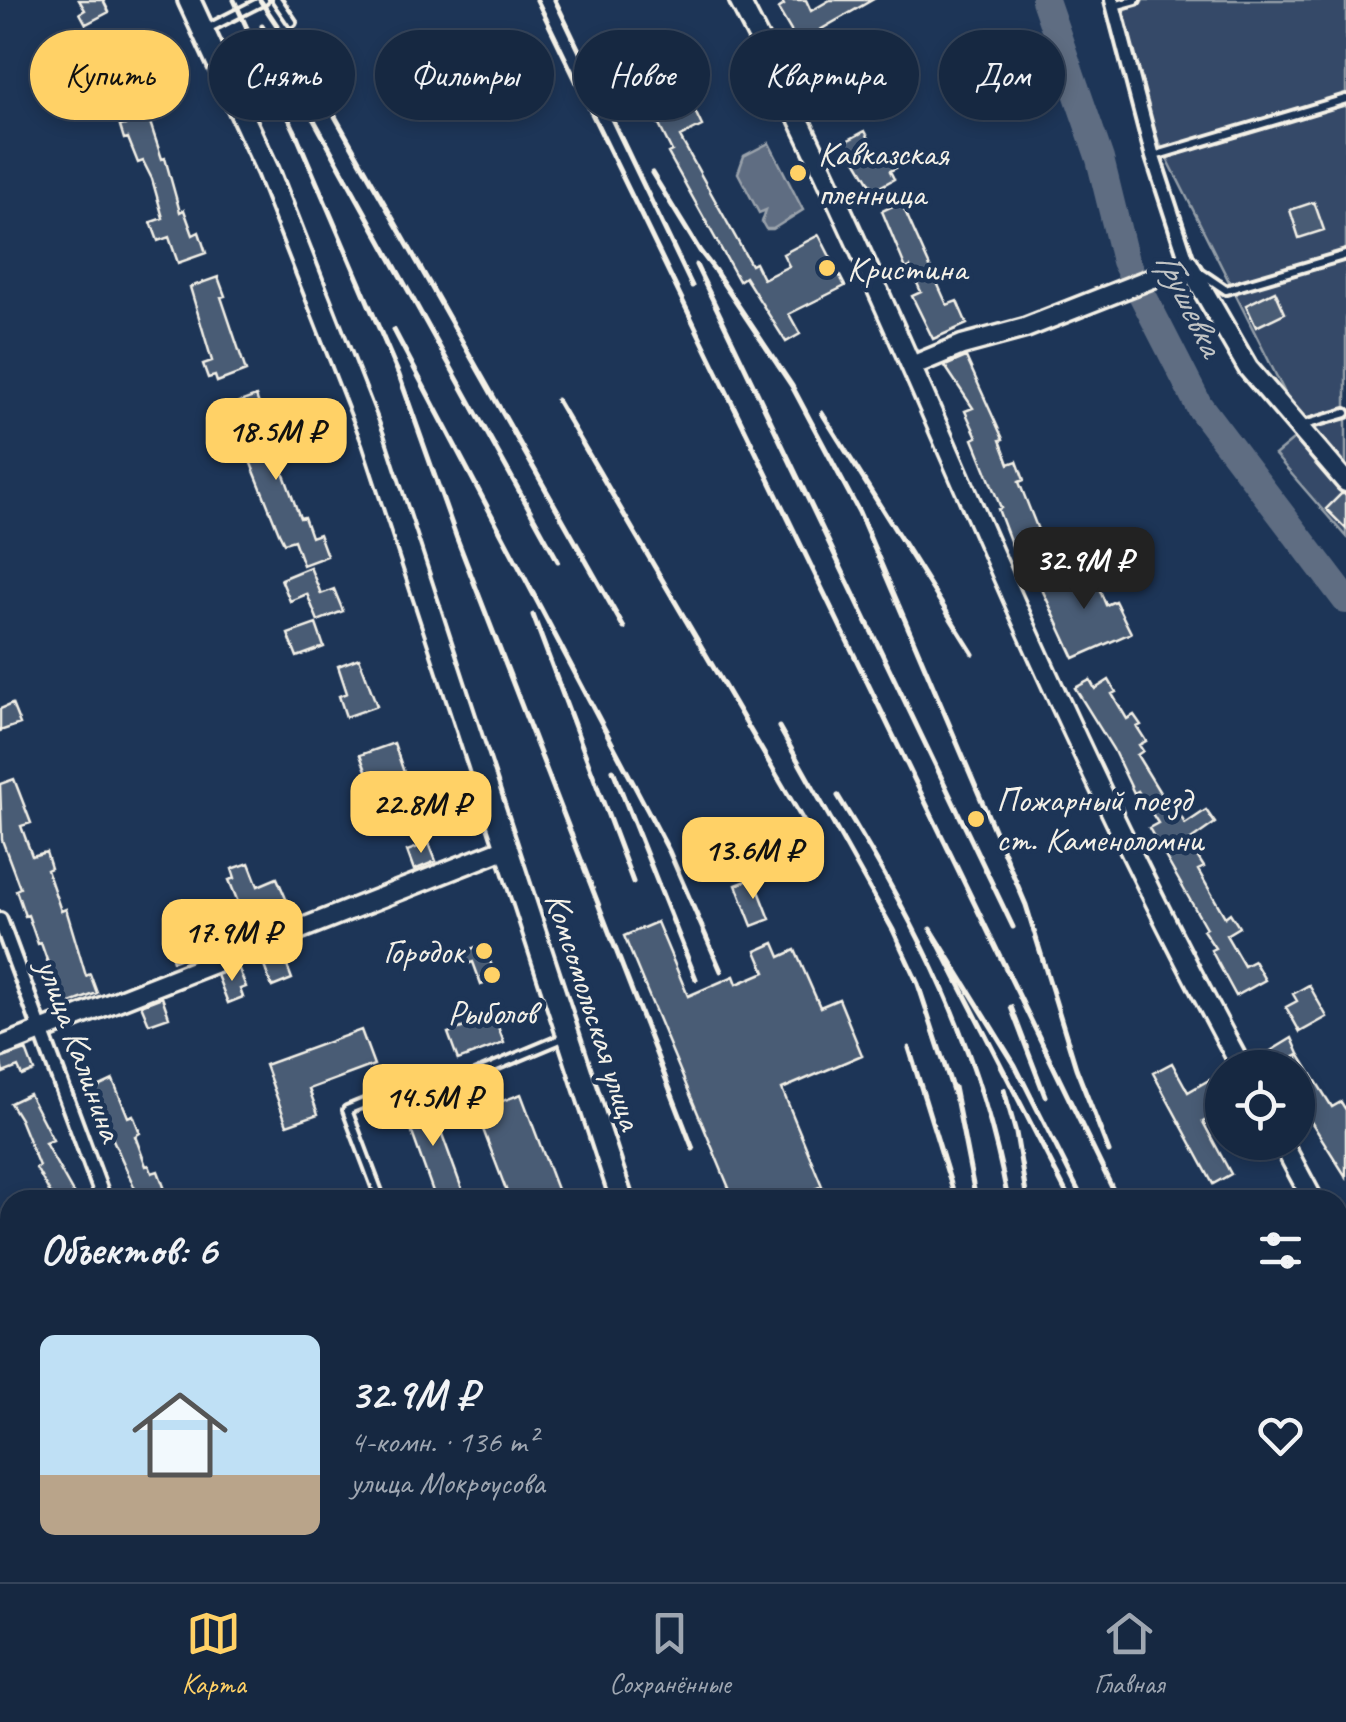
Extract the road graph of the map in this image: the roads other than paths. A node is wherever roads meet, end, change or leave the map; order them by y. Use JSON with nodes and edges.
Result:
{"nodes":[{"id":1,"x":189,"y":0,"type":"edge"},
{"id":2,"x":264,"y":0,"type":"edge"},
{"id":3,"x":277,"y":0,"type":"edge"},
{"id":4,"x":739,"y":0,"type":"edge"},
{"id":5,"x":1136,"y":0,"type":"edge"},
{"id":6,"x":1113,"y":3,"type":"edge"},
{"id":7,"x":292,"y":22,"type":"dead end"},
{"id":8,"x":204,"y":30,"type":"junction"},
{"id":9,"x":1346,"y":99,"type":"edge"},
{"id":10,"x":1153,"y":157,"type":"junction"},
{"id":11,"x":1346,"y":254,"type":"edge"},
{"id":12,"x":1188,"y":264,"type":"junction"},
{"id":13,"x":914,"y":366,"type":"junction"},
{"id":14,"x":1346,"y":413,"type":"edge"},
{"id":15,"x":1298,"y":427,"type":"junction"},
{"id":16,"x":1346,"y":482,"type":"edge"},
{"id":17,"x":508,"y":848,"type":"junction"},
{"id":18,"x":0,"y":920,"type":"edge"},
{"id":19,"x":41,"y":1032,"type":"junction"},
{"id":20,"x":569,"y":1036,"type":"junction"},
{"id":21,"x":0,"y":1047,"type":"edge"},
{"id":22,"x":1232,"y":1050,"type":"edge"},
{"id":23,"x":1292,"y":1160,"type":"edge"},
{"id":24,"x":100,"y":1190,"type":"edge"},
{"id":25,"x":377,"y":1190,"type":"edge"},
{"id":26,"x":619,"y":1190,"type":"edge"},
{"id":27,"x":1308,"y":1190,"type":"edge"}],
"edges":[{"from":1,"to":8,"type":"main road","name":"Комсомольская улица"},
{"from":2,"to":8,"type":"lane"},
{"from":3,"to":7,"type":"lane"},
{"from":4,"to":13,"type":"street"},
{"from":5,"to":6,"type":"lane"},
{"from":6,"to":10,"type":"street"},
{"from":8,"to":17,"type":"main road","name":"Комсомольская улица"},
{"from":9,"to":10,"type":"lane"},
{"from":10,"to":12,"type":"street"},
{"from":11,"to":12,"type":"lane"},
{"from":12,"to":13,"type":"street"},
{"from":12,"to":15,"type":"street"},
{"from":13,"to":22,"type":"street"},
{"from":14,"to":15,"type":"lane"},
{"from":15,"to":16,"type":"street"},
{"from":17,"to":19,"type":"street"},
{"from":17,"to":20,"type":"main road","name":"Комсомольская улица"},
{"from":18,"to":19,"type":"street","name":"улица Калинина"},
{"from":19,"to":21,"type":"street"},
{"from":19,"to":24,"type":"street","name":"улица Калинина"},
{"from":20,"to":25,"type":"lane"},
{"from":20,"to":26,"type":"main road","name":"Комсомольская улица"},
{"from":23,"to":27,"type":"street"}]}
